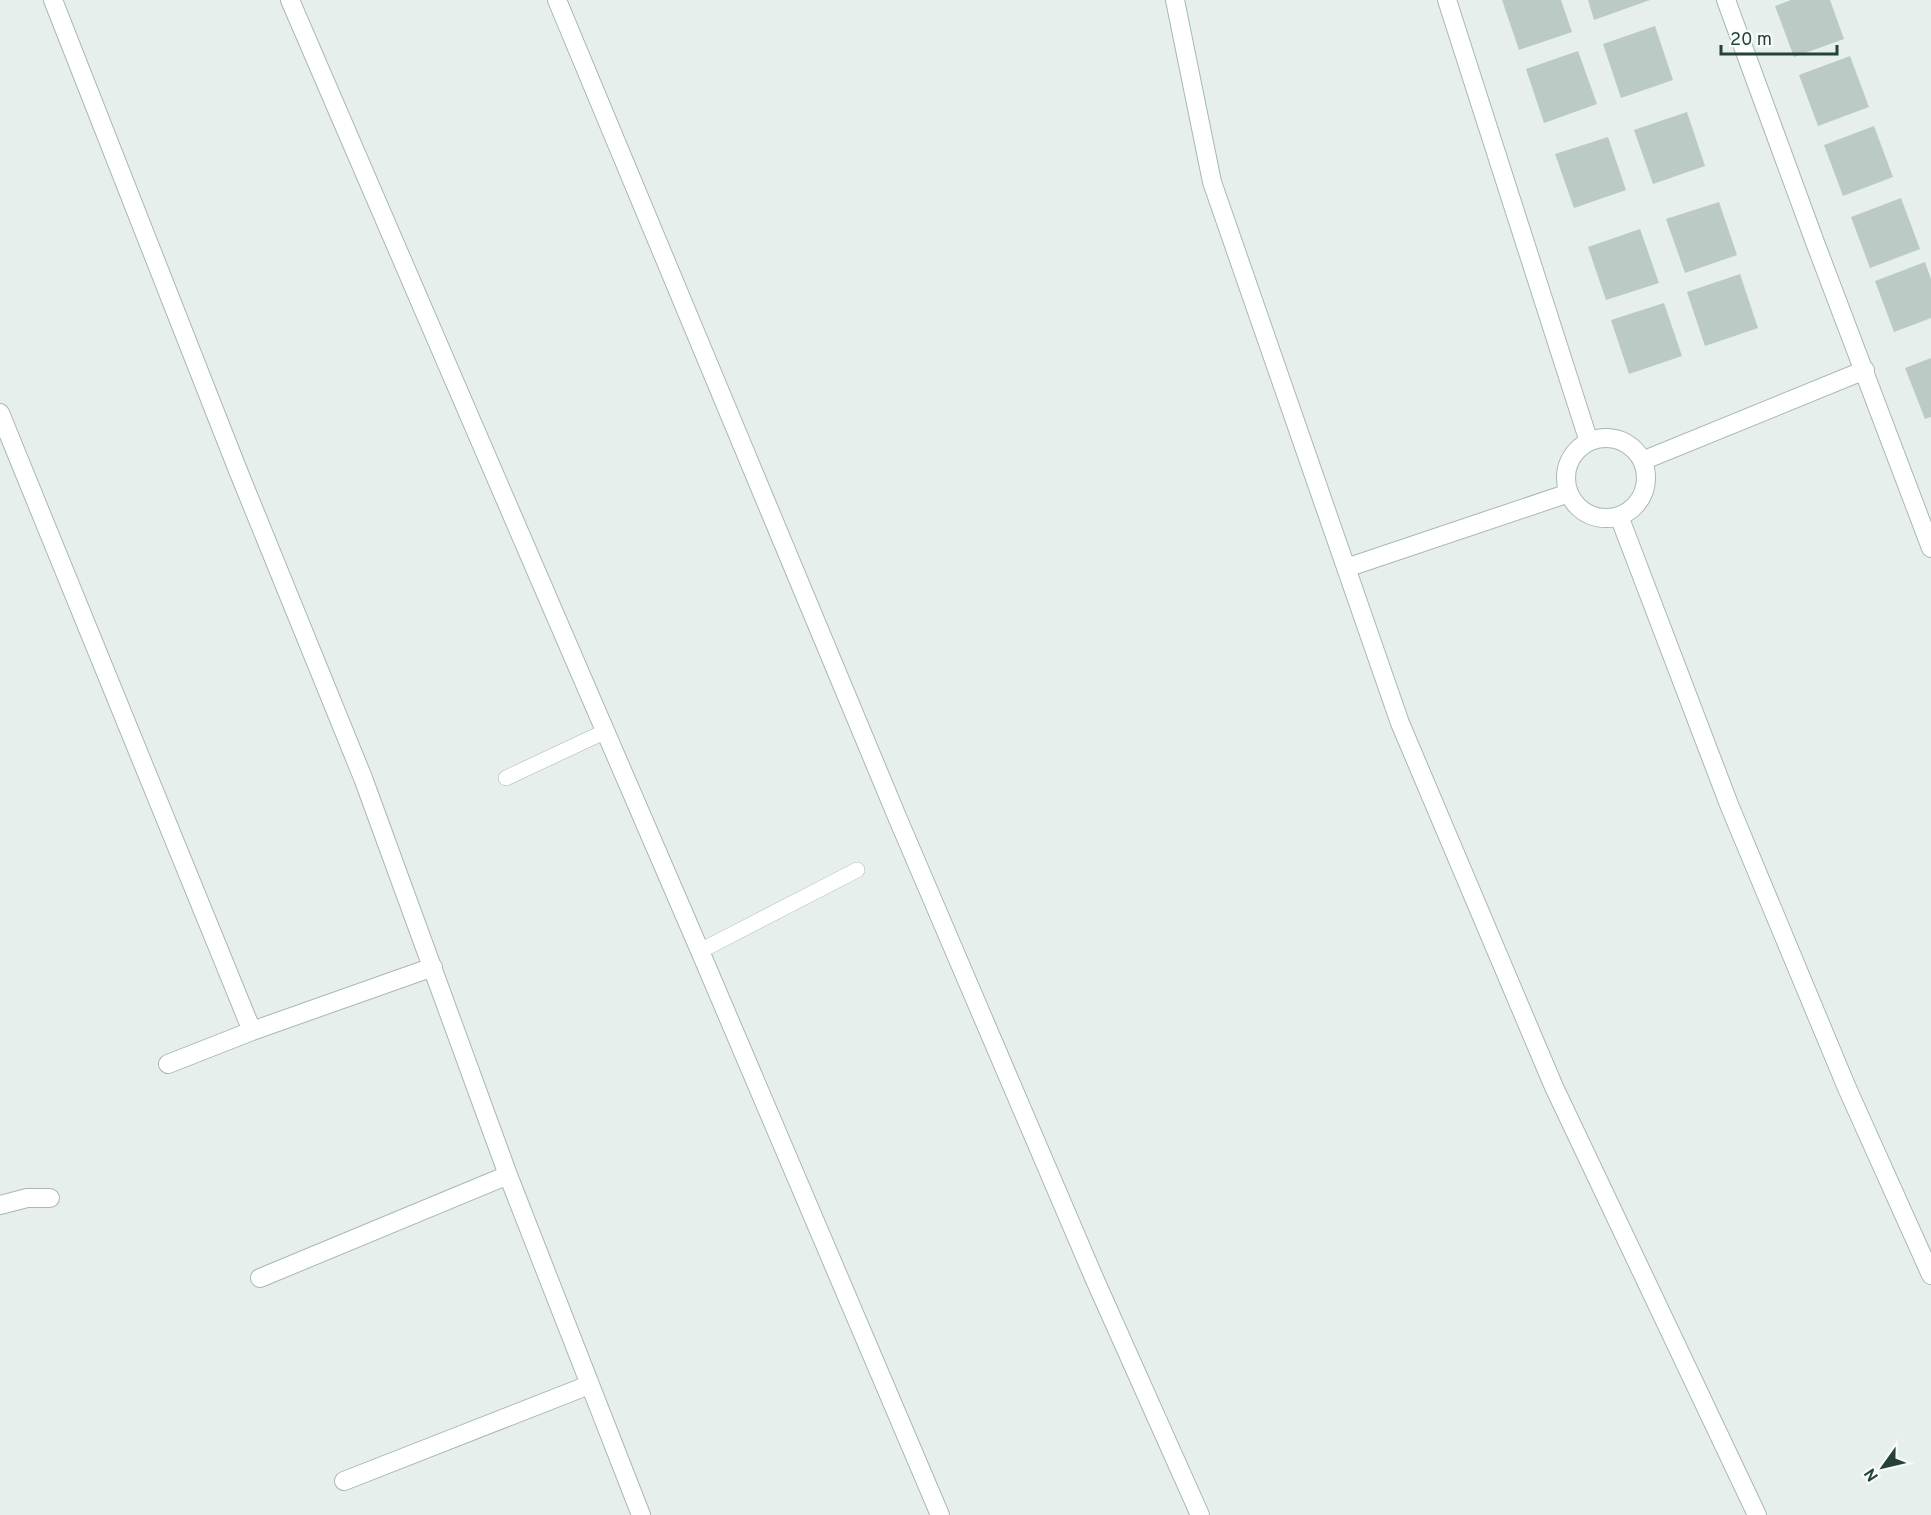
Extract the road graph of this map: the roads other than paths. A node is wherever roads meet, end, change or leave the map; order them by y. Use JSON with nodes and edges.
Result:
{"nodes":[{"id":1,"x":53,"y":0,"type":"edge"},
{"id":2,"x":290,"y":0,"type":"edge"},
{"id":3,"x":557,"y":0,"type":"edge"},
{"id":4,"x":1175,"y":0,"type":"edge"},
{"id":5,"x":1447,"y":0,"type":"edge"},
{"id":6,"x":1726,"y":0,"type":"edge"},
{"id":7,"x":1864,"y":370,"type":"junction"},
{"id":8,"x":0,"y":412,"type":"edge"},
{"id":9,"x":1589,"y":442,"type":"junction"},
{"id":10,"x":1642,"y":461,"type":"junction"},
{"id":11,"x":1569,"y":493,"type":"junction"},
{"id":12,"x":1619,"y":516,"type":"junction"},
{"id":13,"x":1931,"y":548,"type":"edge"},
{"id":14,"x":1346,"y":568,"type":"junction"},
{"id":15,"x":604,"y":732,"type":"junction"},
{"id":16,"x":506,"y":778,"type":"dead end"},
{"id":17,"x":857,"y":870,"type":"dead end"},
{"id":18,"x":700,"y":951,"type":"junction"},
{"id":19,"x":433,"y":967,"type":"junction"},
{"id":20,"x":252,"y":1031,"type":"junction"},
{"id":21,"x":168,"y":1064,"type":"dead end"},
{"id":22,"x":508,"y":1175,"type":"junction"},
{"id":23,"x":50,"y":1198,"type":"dead end"},
{"id":24,"x":0,"y":1205,"type":"edge"},
{"id":25,"x":1931,"y":1275,"type":"edge"},
{"id":26,"x":260,"y":1278,"type":"dead end"},
{"id":27,"x":589,"y":1385,"type":"junction"},
{"id":28,"x":344,"y":1481,"type":"dead end"},
{"id":29,"x":641,"y":1515,"type":"edge"},
{"id":30,"x":940,"y":1515,"type":"edge"},
{"id":31,"x":1200,"y":1515,"type":"edge"},
{"id":32,"x":1757,"y":1515,"type":"edge"}],
"edges":[{"from":1,"to":19,"type":"street"},
{"from":2,"to":15,"type":"street"},
{"from":3,"to":31,"type":"street"},
{"from":4,"to":14,"type":"street"},
{"from":5,"to":9,"type":"street"},
{"from":6,"to":7,"type":"street"},
{"from":7,"to":10,"type":"street"},
{"from":7,"to":13,"type":"street"},
{"from":8,"to":20,"type":"street"},
{"from":9,"to":10,"type":"street"},
{"from":9,"to":11,"type":"street"},
{"from":10,"to":12,"type":"street"},
{"from":11,"to":12,"type":"street"},
{"from":11,"to":14,"type":"street"},
{"from":12,"to":25,"type":"street"},
{"from":14,"to":32,"type":"street"},
{"from":15,"to":16,"type":"lane"},
{"from":15,"to":18,"type":"street"},
{"from":17,"to":18,"type":"lane"},
{"from":18,"to":30,"type":"street"},
{"from":19,"to":20,"type":"street"},
{"from":19,"to":22,"type":"street"},
{"from":20,"to":21,"type":"street"},
{"from":22,"to":26,"type":"street"},
{"from":22,"to":27,"type":"street"},
{"from":23,"to":24,"type":"street"},
{"from":27,"to":28,"type":"street"},
{"from":27,"to":29,"type":"street"}]}
